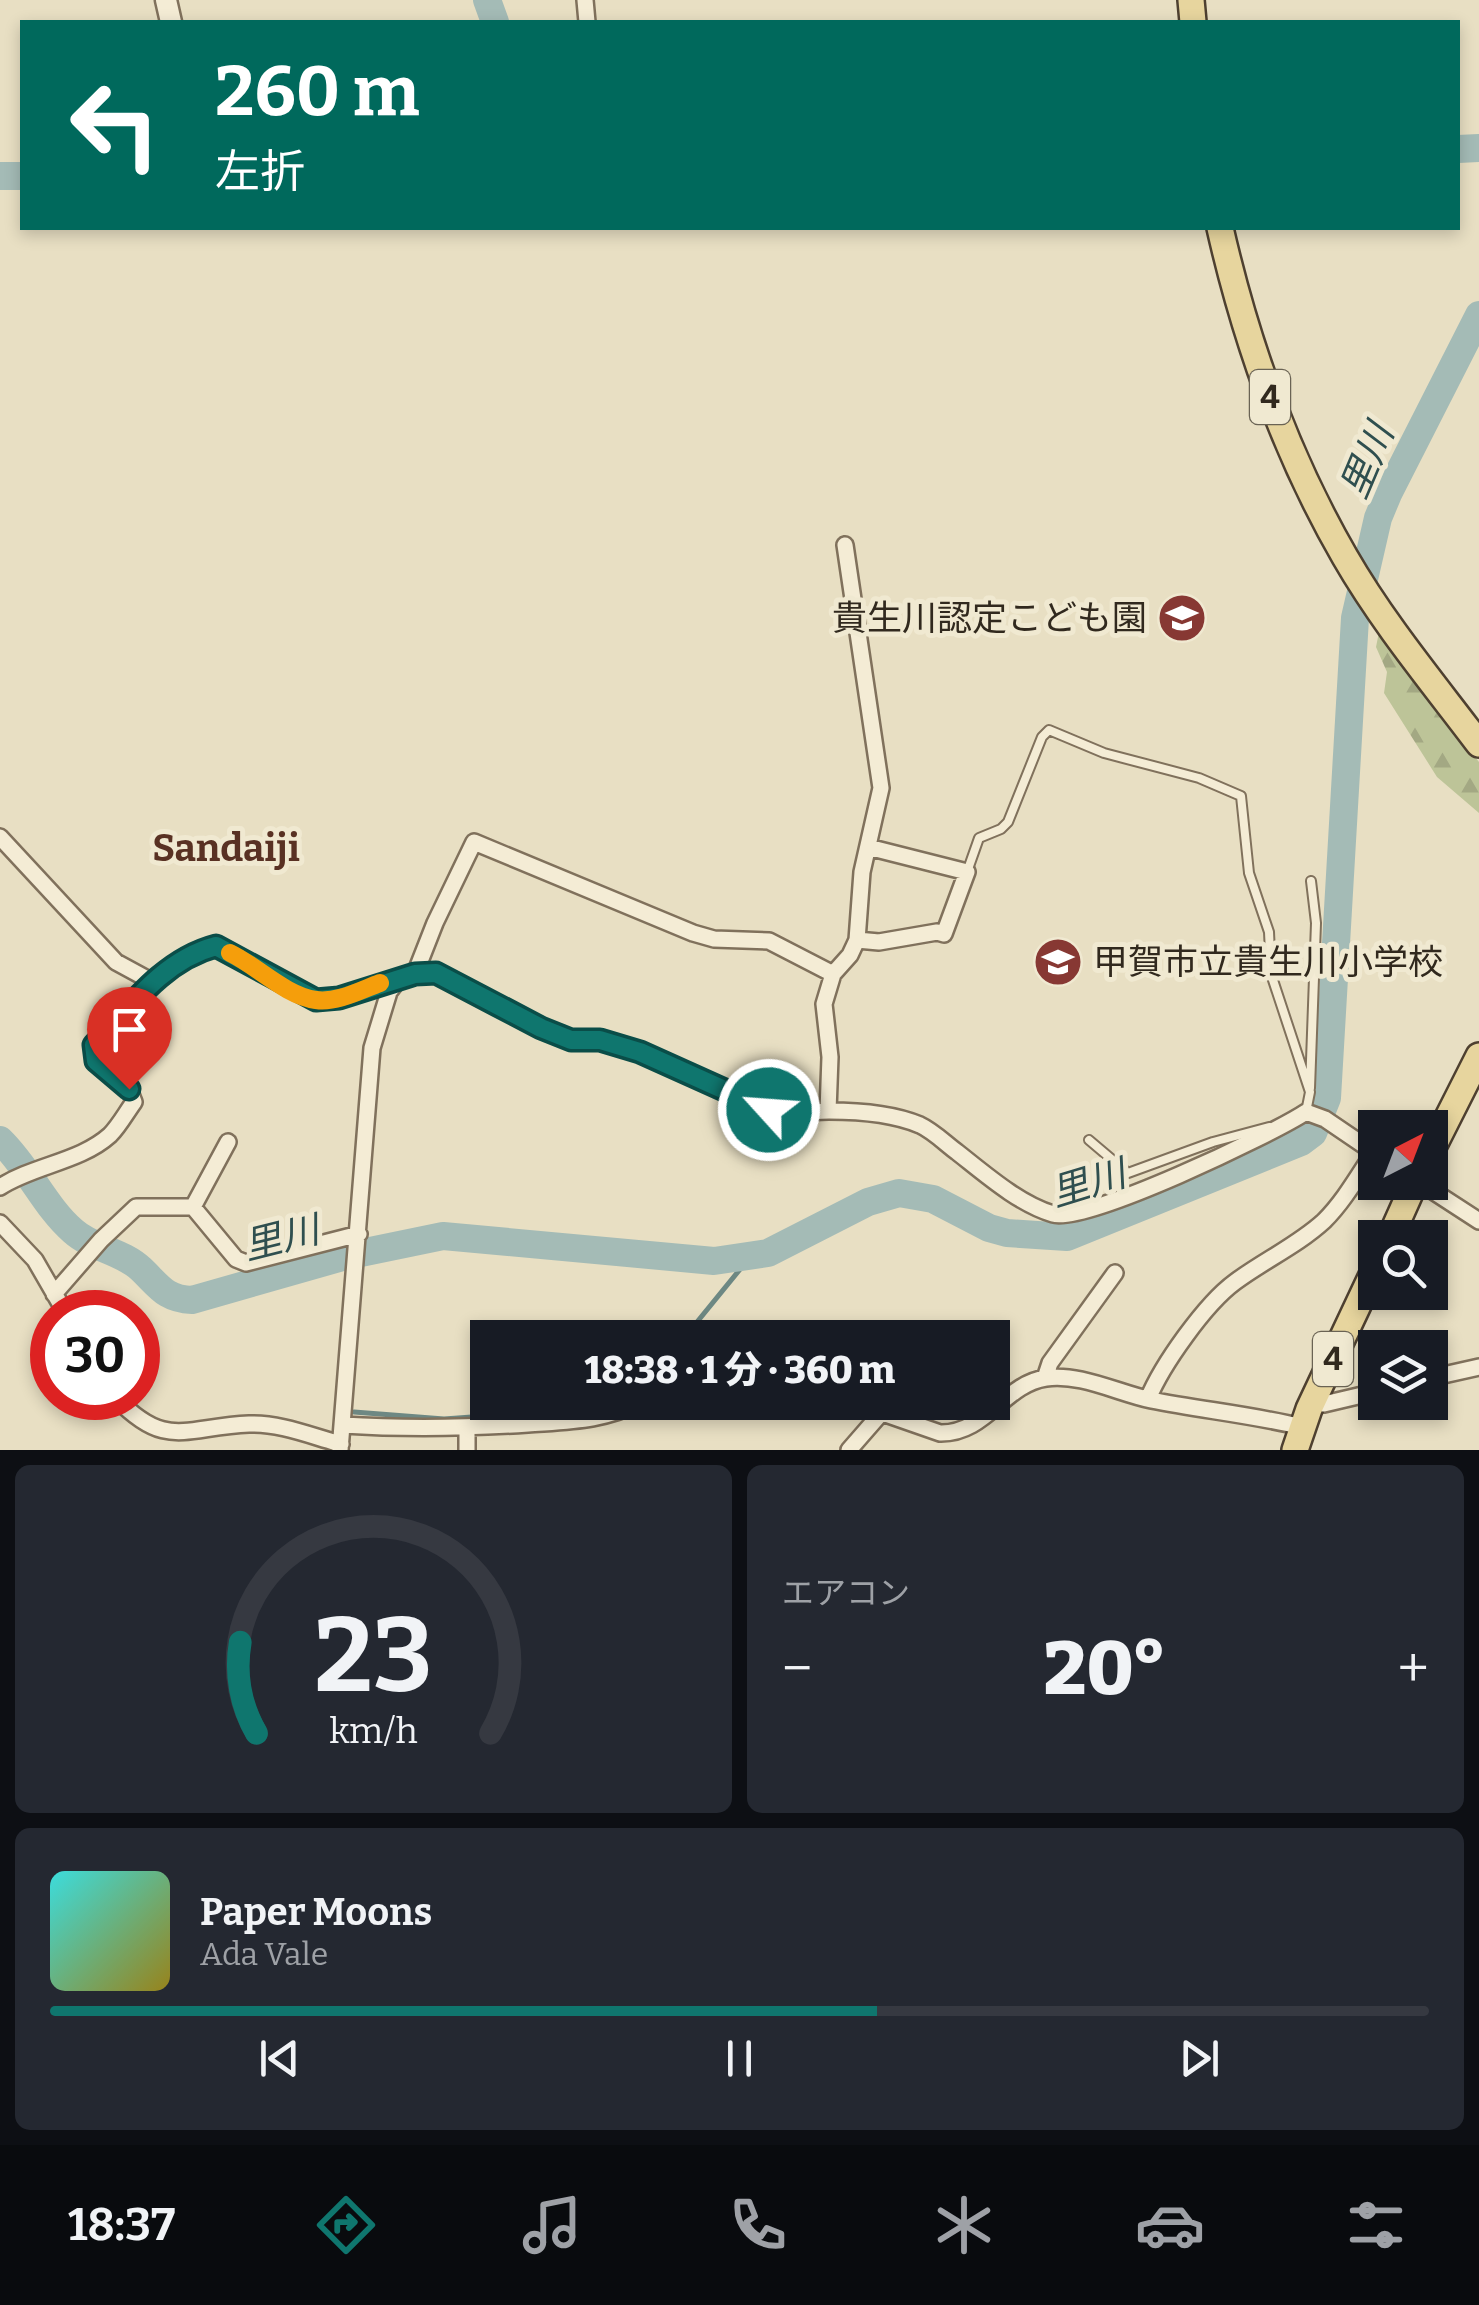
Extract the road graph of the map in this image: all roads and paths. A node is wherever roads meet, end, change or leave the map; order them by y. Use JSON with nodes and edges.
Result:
{"nodes":[{"id":1,"x":1221,"y":230,"type":"edge"},
{"id":2,"x":845,"y":545,"type":"dead end"},
{"id":3,"x":1479,"y":744,"type":"edge"},
{"id":4,"x":0,"y":837,"type":"edge"},
{"id":5,"x":868,"y":847,"type":"junction"},
{"id":6,"x":967,"y":872,"type":"junction"},
{"id":7,"x":1311,"y":880,"type":"dead end"},
{"id":8,"x":857,"y":940,"type":"junction"},
{"id":9,"x":833,"y":974,"type":"junction"},
{"id":10,"x":407,"y":976,"type":"junction"},
{"id":11,"x":151,"y":981,"type":"junction"},
{"id":12,"x":1479,"y":1056,"type":"edge"},
{"id":13,"x":1310,"y":1092,"type":"junction"},
{"id":14,"x":828,"y":1111,"type":"junction"},
{"id":15,"x":1314,"y":1115,"type":"junction"},
{"id":16,"x":1448,"y":1117,"type":"edge"},
{"id":17,"x":1288,"y":1124,"type":"junction"},
{"id":18,"x":1089,"y":1140,"type":"dead end"},
{"id":19,"x":228,"y":1142,"type":"dead end"},
{"id":20,"x":1358,"y":1142,"type":"edge"},
{"id":21,"x":1358,"y":1177,"type":"edge"},
{"id":22,"x":0,"y":1187,"type":"edge"},
{"id":23,"x":1446,"y":1200,"type":"edge"},
{"id":24,"x":193,"y":1208,"type":"junction"},
{"id":25,"x":1479,"y":1221,"type":"edge"},
{"id":26,"x":0,"y":1222,"type":"edge"},
{"id":27,"x":359,"y":1238,"type":"junction"},
{"id":28,"x":1115,"y":1273,"type":"dead end"},
{"id":29,"x":52,"y":1290,"type":"edge"},
{"id":30,"x":57,"y":1290,"type":"edge"},
{"id":31,"x":1358,"y":1306,"type":"edge"},
{"id":32,"x":1479,"y":1367,"type":"edge"},
{"id":33,"x":1448,"y":1374,"type":"edge"},
{"id":34,"x":1046,"y":1378,"type":"junction"},
{"id":35,"x":1358,"y":1396,"type":"edge"},
{"id":36,"x":1010,"y":1397,"type":"edge"},
{"id":37,"x":1148,"y":1400,"type":"junction"},
{"id":38,"x":1314,"y":1400,"type":"junction"},
{"id":39,"x":137,"y":1420,"type":"edge"},
{"id":40,"x":572,"y":1420,"type":"edge"},
{"id":41,"x":877,"y":1420,"type":"edge"},
{"id":42,"x":905,"y":1420,"type":"edge"},
{"id":43,"x":981,"y":1420,"type":"edge"},
{"id":44,"x":343,"y":1425,"type":"junction"},
{"id":45,"x":466,"y":1428,"type":"junction"},
{"id":46,"x":159,"y":1434,"type":"junction"},
{"id":47,"x":1298,"y":1438,"type":"edge"},
{"id":48,"x":340,"y":1447,"type":"edge"},
{"id":49,"x":150,"y":1450,"type":"edge"},
{"id":50,"x":467,"y":1450,"type":"edge"},
{"id":51,"x":849,"y":1450,"type":"edge"}],
"edges":[{"from":1,"to":3,"type":"main road","number":"4"},
{"from":2,"to":5,"type":"street"},
{"from":4,"to":11,"type":"street"},
{"from":5,"to":6,"type":"street"},
{"from":5,"to":8,"type":"street"},
{"from":6,"to":8,"type":"street"},
{"from":6,"to":13,"type":"lane"},
{"from":7,"to":13,"type":"lane"},
{"from":8,"to":9,"type":"street"},
{"from":9,"to":10,"type":"street"},
{"from":9,"to":14,"type":"street"},
{"from":10,"to":11,"type":"street"},
{"from":10,"to":14,"type":"street"},
{"from":10,"to":27,"type":"street"},
{"from":11,"to":22,"type":"street"},
{"from":12,"to":16,"type":"main road"},
{"from":13,"to":15,"type":"lane"},
{"from":14,"to":17,"type":"street"},
{"from":15,"to":17,"type":"street"},
{"from":15,"to":20,"type":"street"},
{"from":17,"to":18,"type":"lane"},
{"from":19,"to":24,"type":"street"},
{"from":21,"to":37,"type":"street"},
{"from":23,"to":25,"type":"street"},
{"from":24,"to":27,"type":"street"},
{"from":24,"to":30,"type":"street"},
{"from":26,"to":29,"type":"street"},
{"from":27,"to":44,"type":"street"},
{"from":28,"to":34,"type":"street"},
{"from":31,"to":38,"type":"main road","number":"4"},
{"from":32,"to":33,"type":"street"},
{"from":34,"to":36,"type":"street"},
{"from":34,"to":37,"type":"street"},
{"from":35,"to":38,"type":"street"},
{"from":37,"to":47,"type":"street"},
{"from":38,"to":47,"type":"main road","number":"4"},
{"from":39,"to":46,"type":"street"},
{"from":40,"to":45,"type":"street"},
{"from":41,"to":51,"type":"street"},
{"from":42,"to":43,"type":"street"},
{"from":44,"to":45,"type":"street"},
{"from":44,"to":48,"type":"street"},
{"from":45,"to":50,"type":"street"},
{"from":46,"to":48,"type":"street"},
{"from":46,"to":49,"type":"street"}]}
